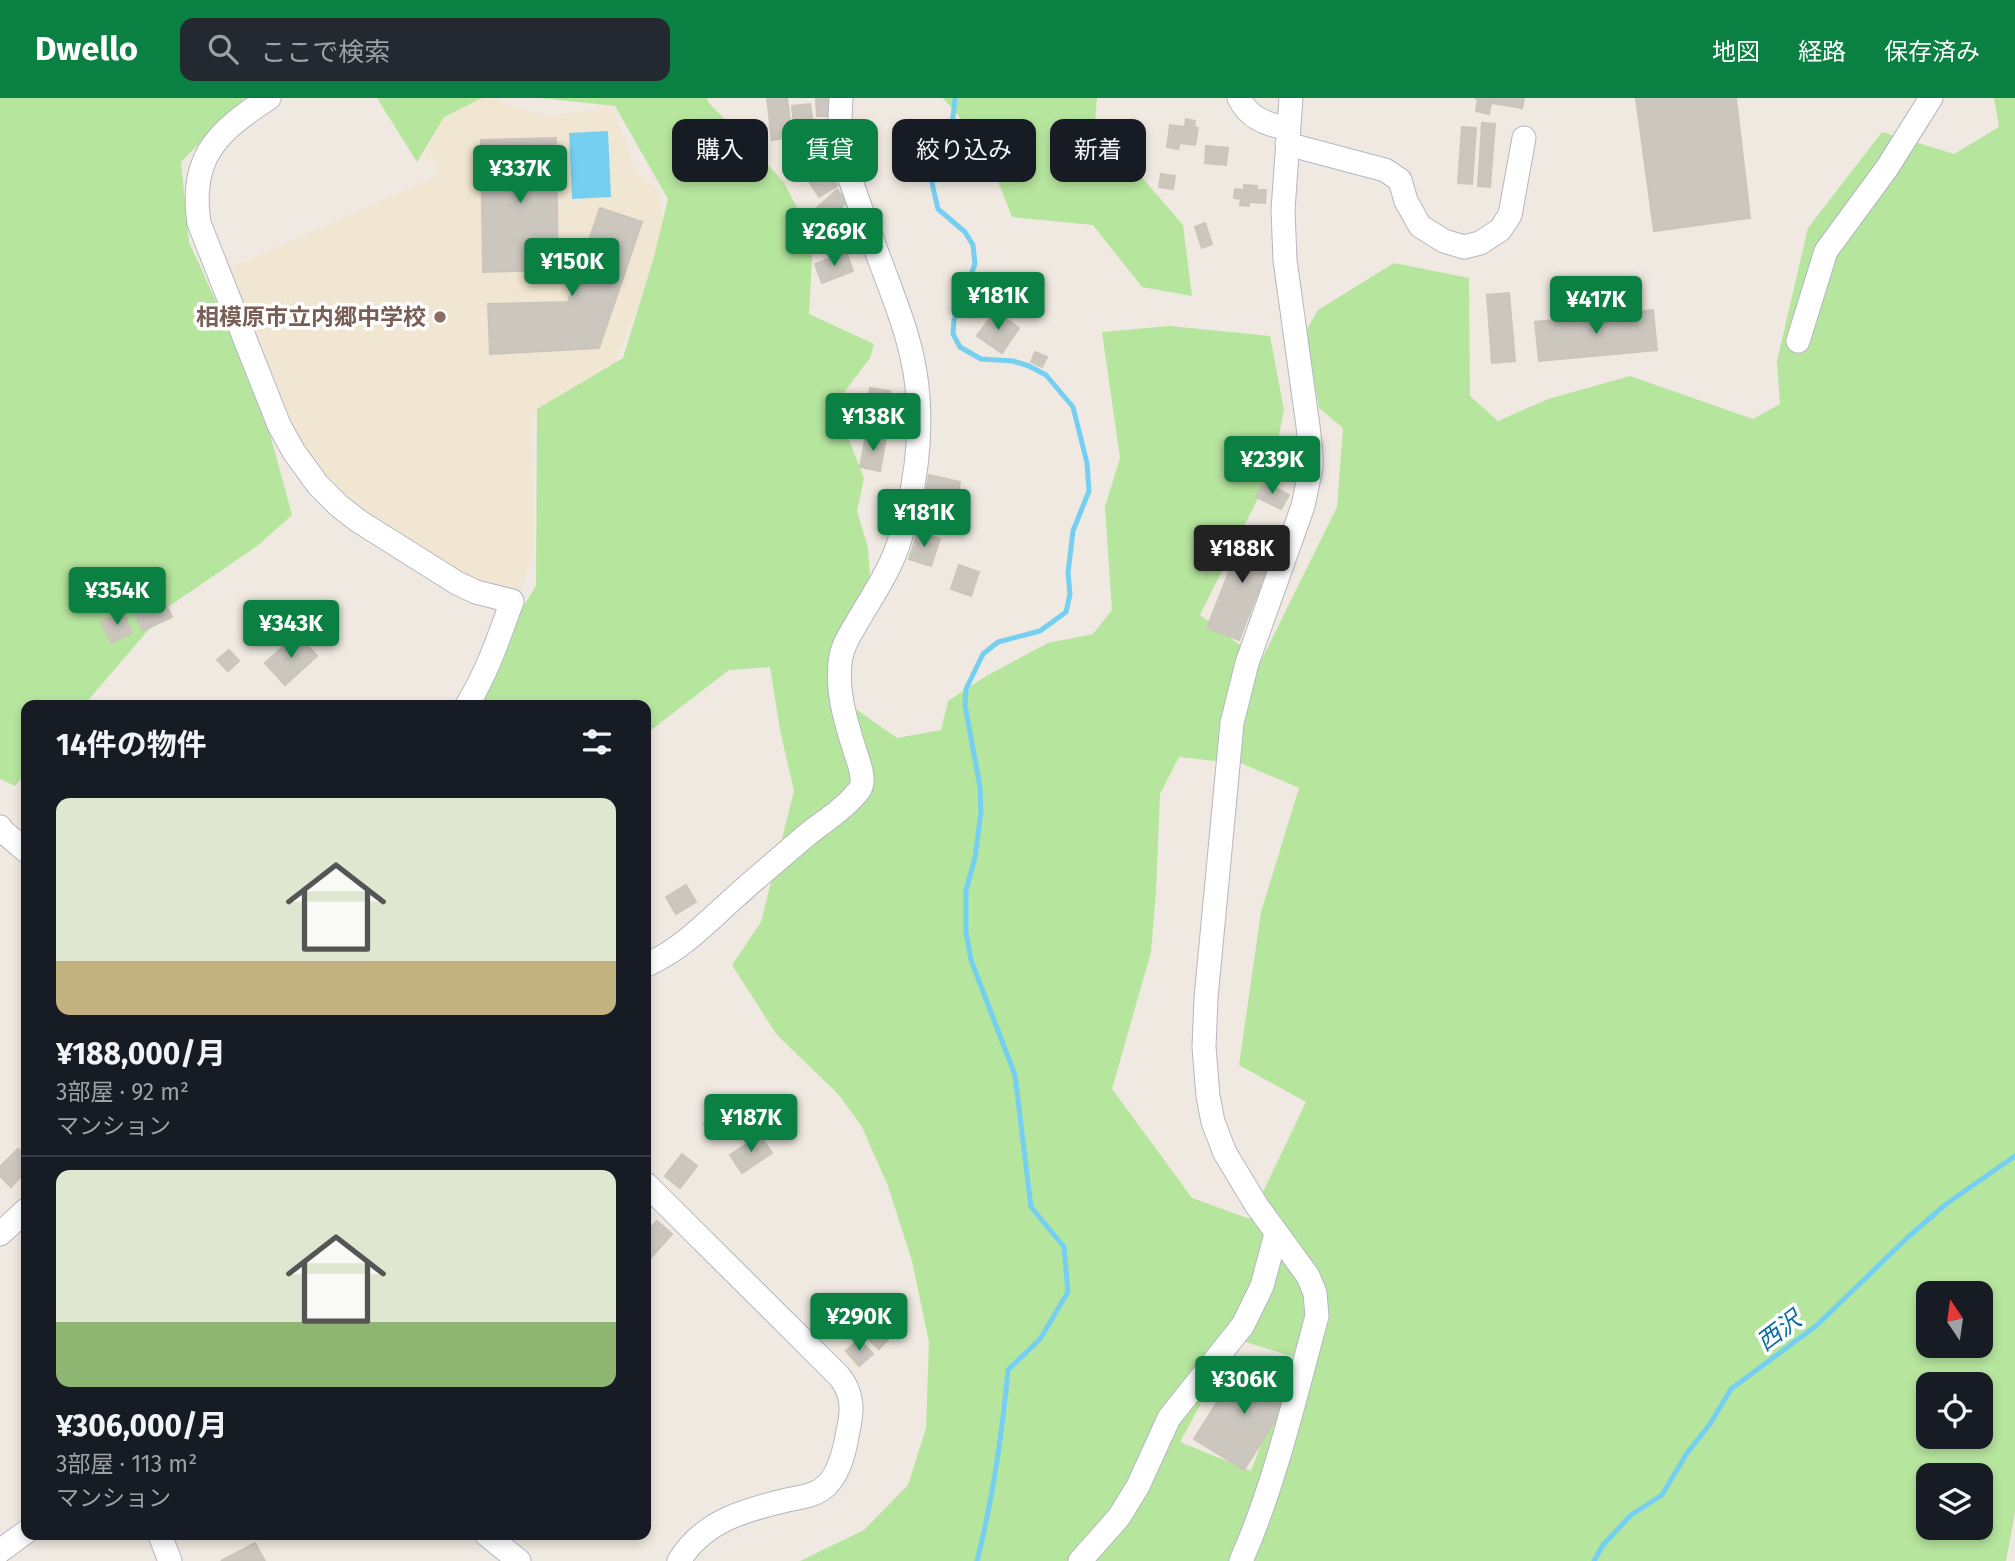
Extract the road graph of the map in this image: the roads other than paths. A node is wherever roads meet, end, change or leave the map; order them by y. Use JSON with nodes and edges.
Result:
{"nodes":[{"id":1,"x":269,"y":98,"type":"edge"},
{"id":2,"x":841,"y":98,"type":"edge"},
{"id":3,"x":1239,"y":98,"type":"edge"},
{"id":4,"x":1291,"y":98,"type":"edge"},
{"id":5,"x":1931,"y":98,"type":"edge"},
{"id":6,"x":1287,"y":137,"type":"junction"},
{"id":7,"x":1524,"y":138,"type":"dead end"},
{"id":8,"x":1798,"y":341,"type":"dead end"},
{"id":9,"x":470,"y":700,"type":"edge"},
{"id":10,"x":0,"y":827,"type":"edge"},
{"id":11,"x":21,"y":847,"type":"edge"},
{"id":12,"x":651,"y":962,"type":"edge"},
{"id":13,"x":651,"y":1189,"type":"edge"},
{"id":14,"x":1276,"y":1234,"type":"junction"},
{"id":15,"x":21,"y":1536,"type":"edge"},
{"id":16,"x":162,"y":1540,"type":"edge"},
{"id":17,"x":492,"y":1540,"type":"edge"},
{"id":18,"x":0,"y":1551,"type":"edge"},
{"id":19,"x":170,"y":1561,"type":"edge"},
{"id":20,"x":519,"y":1561,"type":"edge"},
{"id":21,"x":679,"y":1561,"type":"edge"},
{"id":22,"x":1080,"y":1561,"type":"edge"},
{"id":23,"x":1241,"y":1561,"type":"edge"}],
"edges":[{"from":1,"to":9,"type":"street"},
{"from":2,"to":12,"type":"street"},
{"from":3,"to":6,"type":"street"},
{"from":4,"to":6,"type":"street"},
{"from":5,"to":8,"type":"street"},
{"from":6,"to":7,"type":"street"},
{"from":6,"to":14,"type":"street"},
{"from":10,"to":11,"type":"street"},
{"from":13,"to":21,"type":"street"},
{"from":14,"to":22,"type":"street"},
{"from":14,"to":23,"type":"street"},
{"from":15,"to":18,"type":"street"},
{"from":16,"to":19,"type":"street"},
{"from":17,"to":20,"type":"street"}]}
